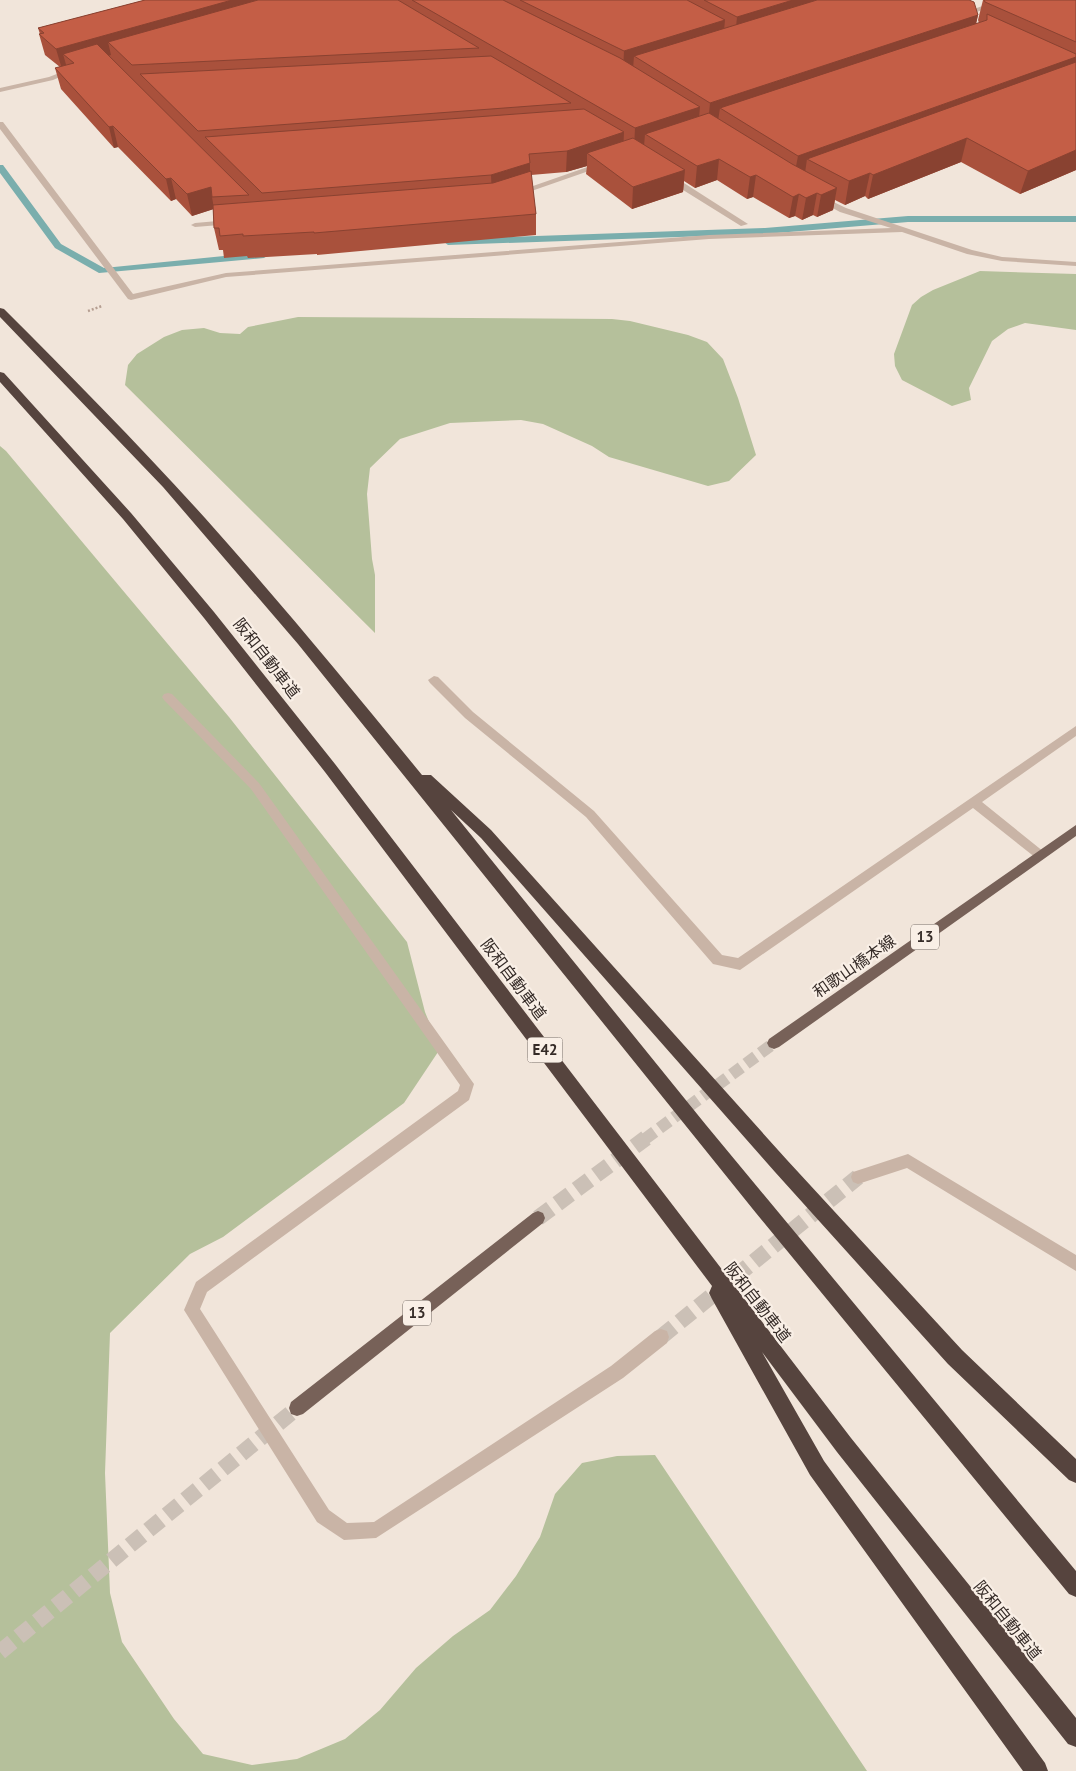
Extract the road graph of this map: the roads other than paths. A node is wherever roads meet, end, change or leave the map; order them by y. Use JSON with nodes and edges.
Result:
{"nodes":[{"id":1,"x":1006,"y":0,"type":"edge"},
{"id":2,"x":976,"y":27,"type":"edge"},
{"id":3,"x":79,"y":68,"type":"edge"},
{"id":4,"x":0,"y":90,"type":"edge"},
{"id":5,"x":0,"y":124,"type":"edge"},
{"id":6,"x":614,"y":161,"type":"edge"},
{"id":7,"x":665,"y":174,"type":"edge"},
{"id":8,"x":511,"y":195,"type":"edge"},
{"id":9,"x":815,"y":195,"type":"edge"},
{"id":10,"x":234,"y":222,"type":"edge"},
{"id":11,"x":744,"y":224,"type":"dead end"},
{"id":12,"x":195,"y":225,"type":"dead end"},
{"id":13,"x":902,"y":230,"type":"junction"},
{"id":14,"x":1076,"y":264,"type":"edge"},
{"id":15,"x":0,"y":311,"type":"edge"},
{"id":16,"x":0,"y":375,"type":"edge"},
{"id":17,"x":434,"y":680,"type":"dead end"},
{"id":18,"x":168,"y":697,"type":"dead end"},
{"id":19,"x":1076,"y":730,"type":"edge"},
{"id":20,"x":387,"y":742,"type":"junction"},
{"id":21,"x":973,"y":801,"type":"junction"},
{"id":22,"x":1076,"y":830,"type":"edge"},
{"id":23,"x":1040,"y":855,"type":"junction"},
{"id":24,"x":774,"y":1044,"type":"tunnel mouth"},
{"id":25,"x":858,"y":1176,"type":"tunnel mouth"},
{"id":26,"x":538,"y":1218,"type":"tunnel mouth"},
{"id":27,"x":691,"y":1246,"type":"junction"},
{"id":28,"x":1076,"y":1264,"type":"edge"},
{"id":29,"x":661,"y":1337,"type":"tunnel mouth"},
{"id":30,"x":297,"y":1408,"type":"tunnel mouth"},
{"id":31,"x":1076,"y":1473,"type":"edge"},
{"id":32,"x":1076,"y":1587,"type":"edge"},
{"id":33,"x":1076,"y":1736,"type":"edge"},
{"id":34,"x":1038,"y":1771,"type":"edge"}],
"edges":[{"from":1,"to":2,"type":"street"},
{"from":3,"to":4,"type":"street"},
{"from":5,"to":13,"type":"street"},
{"from":6,"to":8,"type":"street"},
{"from":7,"to":11,"type":"street"},
{"from":9,"to":13,"type":"street"},
{"from":10,"to":12,"type":"street"},
{"from":13,"to":14,"type":"street"},
{"from":15,"to":20,"type":"highway"},
{"from":16,"to":27,"type":"highway","name":"阪和自動車道","number":"E42"},
{"from":17,"to":21,"type":"street"},
{"from":18,"to":29,"type":"street"},
{"from":19,"to":21,"type":"street"},
{"from":20,"to":31,"type":"highway"},
{"from":20,"to":32,"type":"highway"},
{"from":21,"to":23,"type":"street"},
{"from":22,"to":23,"type":"main road","name":"和歌山橋本線","number":"13"},
{"from":23,"to":24,"type":"main road","name":"和歌山橋本線","number":"13"},
{"from":25,"to":28,"type":"street"},
{"from":26,"to":30,"type":"main road","number":"13"},
{"from":27,"to":33,"type":"highway","name":"阪和自動車道","number":"E42"},
{"from":27,"to":34,"type":"highway"}]}
